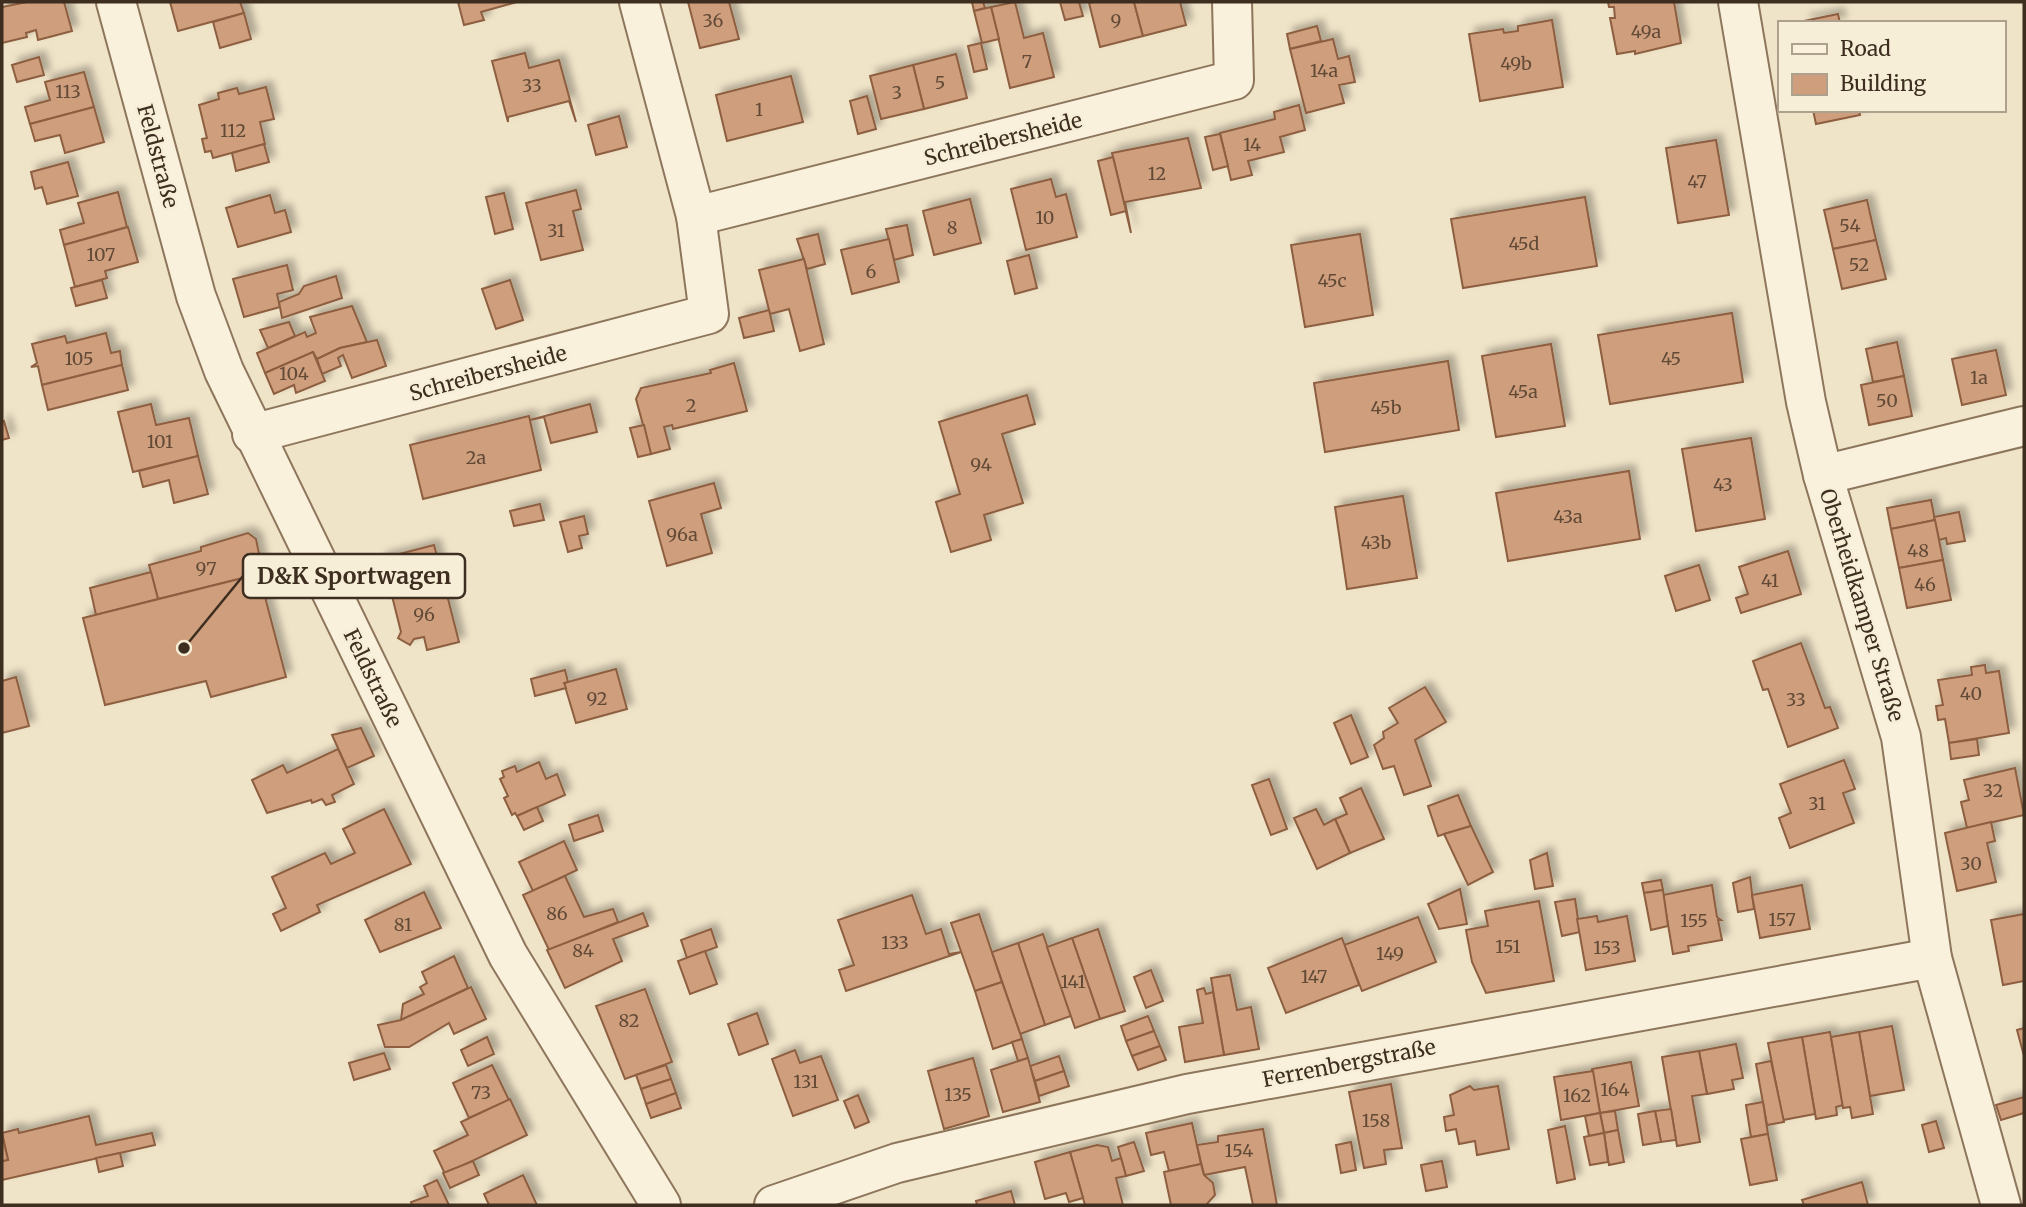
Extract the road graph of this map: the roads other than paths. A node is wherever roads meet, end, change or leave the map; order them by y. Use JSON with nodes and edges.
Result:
{"nodes":[{"id":1,"x":116,"y":2,"type":"edge"},
{"id":2,"x":639,"y":2,"type":"edge"},
{"id":3,"x":1232,"y":2,"type":"edge"},
{"id":4,"x":1738,"y":2,"type":"edge"},
{"id":5,"x":696,"y":216,"type":"junction"},
{"id":6,"x":2024,"y":426,"type":"edge"},
{"id":7,"x":252,"y":435,"type":"junction"},
{"id":8,"x":1824,"y":475,"type":"junction"},
{"id":9,"x":1932,"y":958,"type":"junction"},
{"id":10,"x":661,"y":1205,"type":"edge"},
{"id":11,"x":774,"y":1205,"type":"edge"},
{"id":12,"x":2001,"y":1205,"type":"edge"}],
"edges":[{"from":1,"to":7,"type":"street","name":"Feldstraße"},
{"from":2,"to":5,"type":"street","name":"Schreibersheide"},
{"from":3,"to":5,"type":"street","name":"Schreibersheide"},
{"from":4,"to":8,"type":"street","name":"Oberheidkamper Straße"},
{"from":5,"to":7,"type":"street","name":"Schreibersheide"},
{"from":6,"to":8,"type":"street"},
{"from":7,"to":10,"type":"street","name":"Feldstraße"},
{"from":8,"to":9,"type":"street","name":"Oberheidkamper Straße"},
{"from":9,"to":11,"type":"street","name":"Ferrenbergstraße"},
{"from":9,"to":12,"type":"street","name":"Oberheidkamper Straße"}]}
